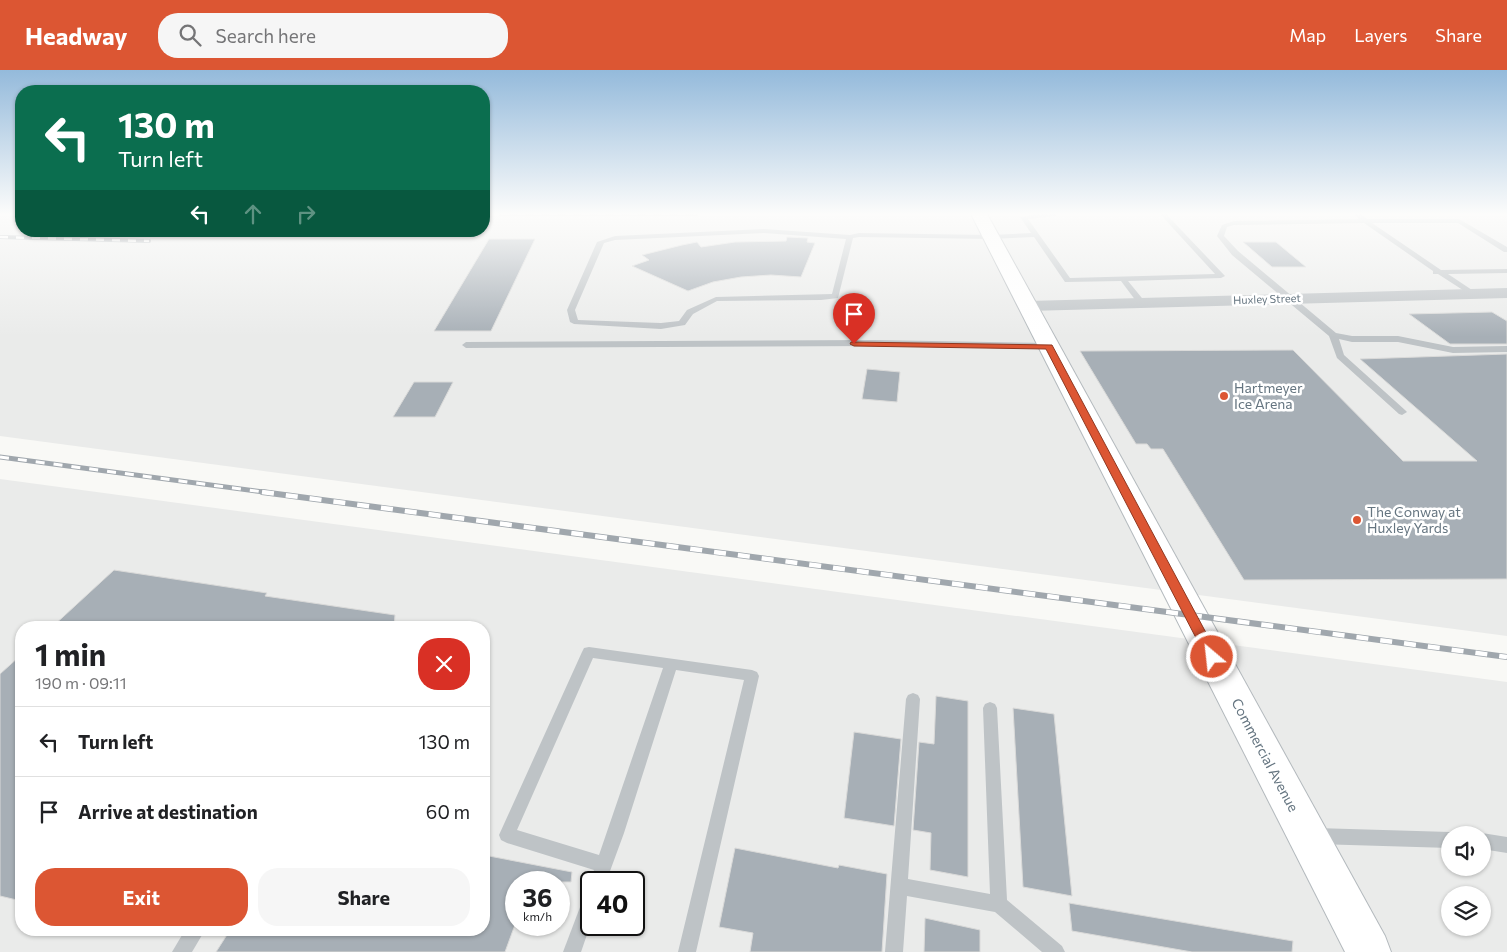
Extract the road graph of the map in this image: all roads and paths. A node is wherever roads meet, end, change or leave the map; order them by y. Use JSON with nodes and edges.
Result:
{"nodes":[{"id":1,"x":596,"y":255,"type":"edge"},
{"id":2,"x":845,"y":255,"type":"edge"},
{"id":3,"x":1000,"y":255,"type":"edge"},
{"id":4,"x":1050,"y":255,"type":"edge"},
{"id":5,"x":1202,"y":255,"type":"edge"},
{"id":6,"x":1238,"y":255,"type":"edge"},
{"id":7,"x":1413,"y":255,"type":"edge"},
{"id":8,"x":1507,"y":271,"type":"edge"},
{"id":9,"x":1436,"y":272,"type":"junction"},
{"id":10,"x":1123,"y":279,"type":"junction"},
{"id":11,"x":1469,"y":292,"type":"junction"},
{"id":12,"x":1507,"y":293,"type":"edge"},
{"id":13,"x":1289,"y":298,"type":"junction"},
{"id":14,"x":1142,"y":302,"type":"junction"},
{"id":15,"x":1028,"y":306,"type":"junction"},
{"id":16,"x":1334,"y":335,"type":"junction"},
{"id":17,"x":466,"y":345,"type":"dead end"},
{"id":18,"x":1049,"y":346,"type":"junction"},
{"id":19,"x":1506,"y":350,"type":"edge"},
{"id":20,"x":1402,"y":412,"type":"dead end"},
{"id":21,"x":671,"y":664,"type":"junction"},
{"id":22,"x":913,"y":699,"type":"dead end"},
{"id":23,"x":990,"y":708,"type":"dead end"},
{"id":24,"x":1307,"y":835,"type":"junction"},
{"id":25,"x":1441,"y":840,"type":"edge"},
{"id":26,"x":1491,"y":842,"type":"edge"},
{"id":27,"x":1507,"y":845,"type":"edge"},
{"id":28,"x":604,"y":865,"type":"junction"},
{"id":29,"x":602,"y":871,"type":"edge"},
{"id":30,"x":899,"y":886,"type":"junction"},
{"id":31,"x":999,"y":904,"type":"junction"},
{"id":32,"x":580,"y":930,"type":"edge"},
{"id":33,"x":192,"y":936,"type":"edge"},
{"id":34,"x":690,"y":945,"type":"edge"},
{"id":35,"x":181,"y":952,"type":"edge"},
{"id":36,"x":572,"y":952,"type":"edge"},
{"id":37,"x":894,"y":952,"type":"edge"},
{"id":38,"x":1056,"y":952,"type":"edge"},
{"id":39,"x":1369,"y":952,"type":"edge"}],
"edges":[{"from":1,"to":2,"type":"lane"},
{"from":3,"to":15,"type":"street","name":"Commercial Avenue"},
{"from":4,"to":10,"type":"lane"},
{"from":5,"to":10,"type":"lane"},
{"from":6,"to":13,"type":"lane"},
{"from":7,"to":9,"type":"lane"},
{"from":8,"to":9,"type":"lane"},
{"from":9,"to":11,"type":"lane"},
{"from":10,"to":14,"type":"lane"},
{"from":11,"to":12,"type":"street","name":"Huxley Street"},
{"from":11,"to":13,"type":"street","name":"Huxley Street"},
{"from":13,"to":14,"type":"street","name":"Huxley Street"},
{"from":13,"to":16,"type":"lane"},
{"from":14,"to":15,"type":"street","name":"Huxley Street"},
{"from":15,"to":18,"type":"street","name":"Commercial Avenue"},
{"from":16,"to":19,"type":"lane"},
{"from":16,"to":20,"type":"lane"},
{"from":17,"to":18,"type":"lane"},
{"from":18,"to":24,"type":"street","name":"Commercial Avenue"},
{"from":21,"to":28,"type":"lane"},
{"from":21,"to":28,"type":"lane"},
{"from":21,"to":34,"type":"lane"},
{"from":22,"to":30,"type":"lane"},
{"from":23,"to":31,"type":"lane"},
{"from":24,"to":25,"type":"lane"},
{"from":24,"to":39,"type":"street","name":"Commercial Avenue"},
{"from":26,"to":27,"type":"lane"},
{"from":28,"to":29,"type":"lane"},
{"from":30,"to":31,"type":"lane"},
{"from":30,"to":37,"type":"lane"},
{"from":31,"to":38,"type":"lane"},
{"from":32,"to":36,"type":"lane"},
{"from":33,"to":35,"type":"lane"}]}
